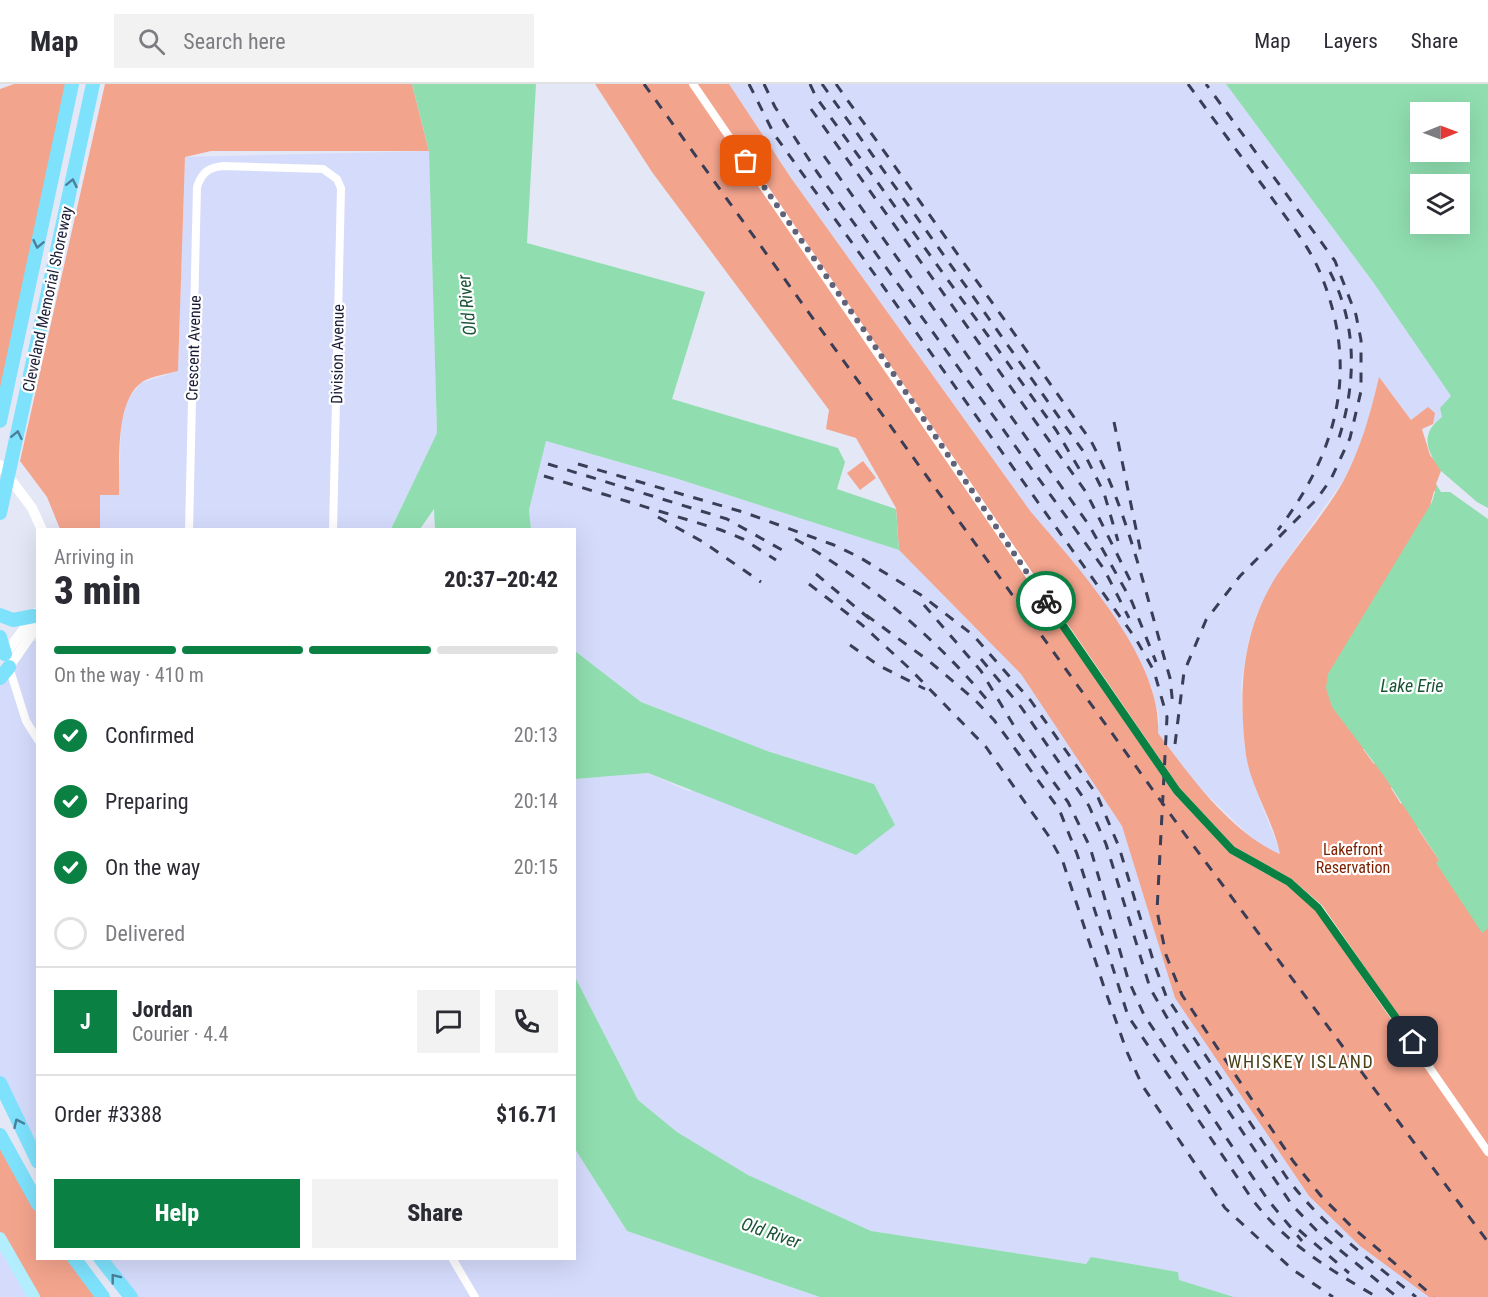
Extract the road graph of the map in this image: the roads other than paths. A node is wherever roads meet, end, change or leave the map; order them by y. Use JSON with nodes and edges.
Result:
{"nodes":[{"id":1,"x":72,"y":84,"type":"edge"},
{"id":2,"x":93,"y":84,"type":"edge"},
{"id":3,"x":693,"y":84,"type":"edge"},
{"id":4,"x":208,"y":170,"type":"joint"},
{"id":5,"x":0,"y":421,"type":"edge"},
{"id":6,"x":0,"y":465,"type":"edge"},
{"id":7,"x":0,"y":513,"type":"edge"},
{"id":8,"x":41,"y":528,"type":"edge"},
{"id":9,"x":189,"y":528,"type":"edge"},
{"id":10,"x":333,"y":528,"type":"edge"},
{"id":11,"x":0,"y":615,"type":"edge"},
{"id":12,"x":36,"y":617,"type":"edge"},
{"id":13,"x":0,"y":637,"type":"edge"},
{"id":14,"x":5,"y":667,"type":"edge"},
{"id":15,"x":36,"y":737,"type":"edge"},
{"id":16,"x":0,"y":1083,"type":"edge"},
{"id":17,"x":0,"y":1136,"type":"edge"},
{"id":18,"x":1488,"y":1152,"type":"edge"},
{"id":19,"x":36,"y":1158,"type":"edge"},
{"id":20,"x":36,"y":1200,"type":"edge"},
{"id":21,"x":0,"y":1238,"type":"edge"},
{"id":22,"x":75,"y":1260,"type":"edge"},
{"id":23,"x":102,"y":1260,"type":"edge"},
{"id":24,"x":453,"y":1260,"type":"edge"},
{"id":25,"x":34,"y":1297,"type":"edge"},
{"id":26,"x":103,"y":1297,"type":"edge"},
{"id":27,"x":131,"y":1297,"type":"edge"},
{"id":28,"x":475,"y":1297,"type":"edge"}],
"edges":[{"from":1,"to":5,"type":"highway","name":"Cleveland Memorial Shoreway","one_way":true},
{"from":7,"to":2,"type":"highway","name":"Cleveland Memorial Shoreway","one_way":true},
{"from":3,"to":18,"type":"street"},
{"from":4,"to":9,"type":"street","name":"Crescent Avenue"},
{"from":4,"to":10,"type":"street","name":"Division Avenue"},
{"from":6,"to":8,"type":"street"},
{"from":11,"to":12,"type":"highway"},
{"from":12,"to":14,"type":"street"},
{"from":13,"to":14,"type":"highway"},
{"from":14,"to":15,"type":"street"},
{"from":19,"to":16,"type":"highway","one_way":true},
{"from":17,"to":20,"type":"highway"},
{"from":21,"to":25,"type":"main road"},
{"from":22,"to":26,"type":"highway"},
{"from":27,"to":23,"type":"highway","one_way":true},
{"from":24,"to":28,"type":"street"}]}
